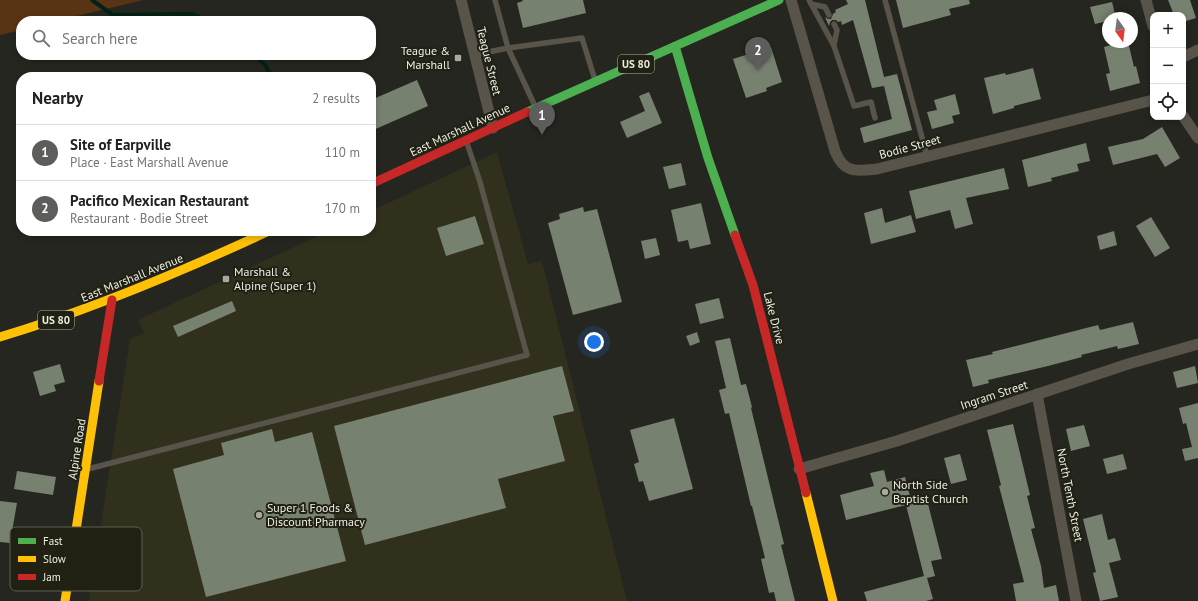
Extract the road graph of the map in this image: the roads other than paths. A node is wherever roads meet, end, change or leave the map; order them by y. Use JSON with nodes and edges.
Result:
{"nodes":[{"id":1,"x":461,"y":0,"type":"edge"},
{"id":2,"x":495,"y":0,"type":"edge"},
{"id":3,"x":779,"y":0,"type":"edge"},
{"id":4,"x":791,"y":0,"type":"edge"},
{"id":5,"x":885,"y":0,"type":"edge"},
{"id":6,"x":1146,"y":0,"type":"edge"},
{"id":7,"x":810,"y":2,"type":"edge"},
{"id":8,"x":829,"y":15,"type":"dead end"},
{"id":9,"x":1150,"y":15,"type":"edge"},
{"id":10,"x":834,"y":24,"type":"dead end"},
{"id":11,"x":675,"y":46,"type":"junction"},
{"id":12,"x":834,"y":46,"type":"junction"},
{"id":13,"x":508,"y":48,"type":"junction"},
{"id":14,"x":1198,"y":50,"type":"edge"},
{"id":15,"x":474,"y":55,"type":"junction"},
{"id":16,"x":1186,"y":56,"type":"edge"},
{"id":17,"x":596,"y":82,"type":"junction"},
{"id":18,"x":1150,"y":101,"type":"edge"},
{"id":19,"x":536,"y":108,"type":"junction"},
{"id":20,"x":875,"y":118,"type":"dead end"},
{"id":21,"x":1186,"y":120,"type":"edge"},
{"id":22,"x":493,"y":128,"type":"junction"},
{"id":23,"x":1198,"y":138,"type":"edge"},
{"id":24,"x":466,"y":140,"type":"junction"},
{"id":25,"x":927,"y":156,"type":"junction"},
{"id":26,"x":376,"y":182,"type":"edge"},
{"id":27,"x":258,"y":236,"type":"edge"},
{"id":28,"x":112,"y":300,"type":"junction"},
{"id":29,"x":0,"y":338,"type":"edge"},
{"id":30,"x":1198,"y":344,"type":"edge"},
{"id":31,"x":1037,"y":394,"type":"junction"},
{"id":32,"x":86,"y":469,"type":"junction"},
{"id":33,"x":799,"y":469,"type":"junction"},
{"id":34,"x":77,"y":527,"type":"edge"},
{"id":35,"x":67,"y":591,"type":"edge"},
{"id":36,"x":65,"y":601,"type":"edge"},
{"id":37,"x":833,"y":601,"type":"edge"},
{"id":38,"x":1076,"y":601,"type":"edge"}],
"edges":[{"from":1,"to":15,"type":"street","name":"Teague Street"},
{"from":2,"to":13,"type":"lane"},
{"from":3,"to":11,"type":"main road","name":"East Marshall Avenue","number":"US 80"},
{"from":4,"to":25,"type":"street","name":"Bodie Street"},
{"from":5,"to":25,"type":"lane"},
{"from":6,"to":9,"type":"street"},
{"from":7,"to":8,"type":"lane"},
{"from":7,"to":12,"type":"lane"},
{"from":10,"to":12,"type":"lane"},
{"from":11,"to":17,"type":"main road","name":"East Marshall Avenue","number":"US 80"},
{"from":11,"to":33,"type":"main road","name":"Lake Drive"},
{"from":12,"to":20,"type":"lane"},
{"from":13,"to":15,"type":"lane"},
{"from":13,"to":17,"type":"lane"},
{"from":13,"to":19,"type":"lane"},
{"from":14,"to":16,"type":"street"},
{"from":15,"to":22,"type":"street","name":"Teague Street"},
{"from":17,"to":19,"type":"main road","name":"East Marshall Avenue","number":"US 80"},
{"from":18,"to":25,"type":"street","name":"Bodie Street"},
{"from":19,"to":22,"type":"main road","name":"East Marshall Avenue","number":"US 80"},
{"from":21,"to":23,"type":"street"},
{"from":22,"to":24,"type":"main road","name":"East Marshall Avenue","number":"US 80"},
{"from":24,"to":26,"type":"main road","name":"East Marshall Avenue","number":"US 80"},
{"from":24,"to":32,"type":"lane"},
{"from":27,"to":28,"type":"main road","name":"East Marshall Avenue","number":"US 80"},
{"from":28,"to":29,"type":"main road","name":"East Marshall Avenue","number":"US 80"},
{"from":28,"to":32,"type":"main road","name":"Alpine Road"},
{"from":30,"to":31,"type":"street","name":"Ingram Street"},
{"from":31,"to":33,"type":"street","name":"Ingram Street"},
{"from":31,"to":38,"type":"street","name":"North Tenth Street"},
{"from":32,"to":34,"type":"main road","name":"Alpine Road"},
{"from":33,"to":37,"type":"main road","name":"Lake Drive"},
{"from":35,"to":36,"type":"main road","name":"Alpine Road"}]}
